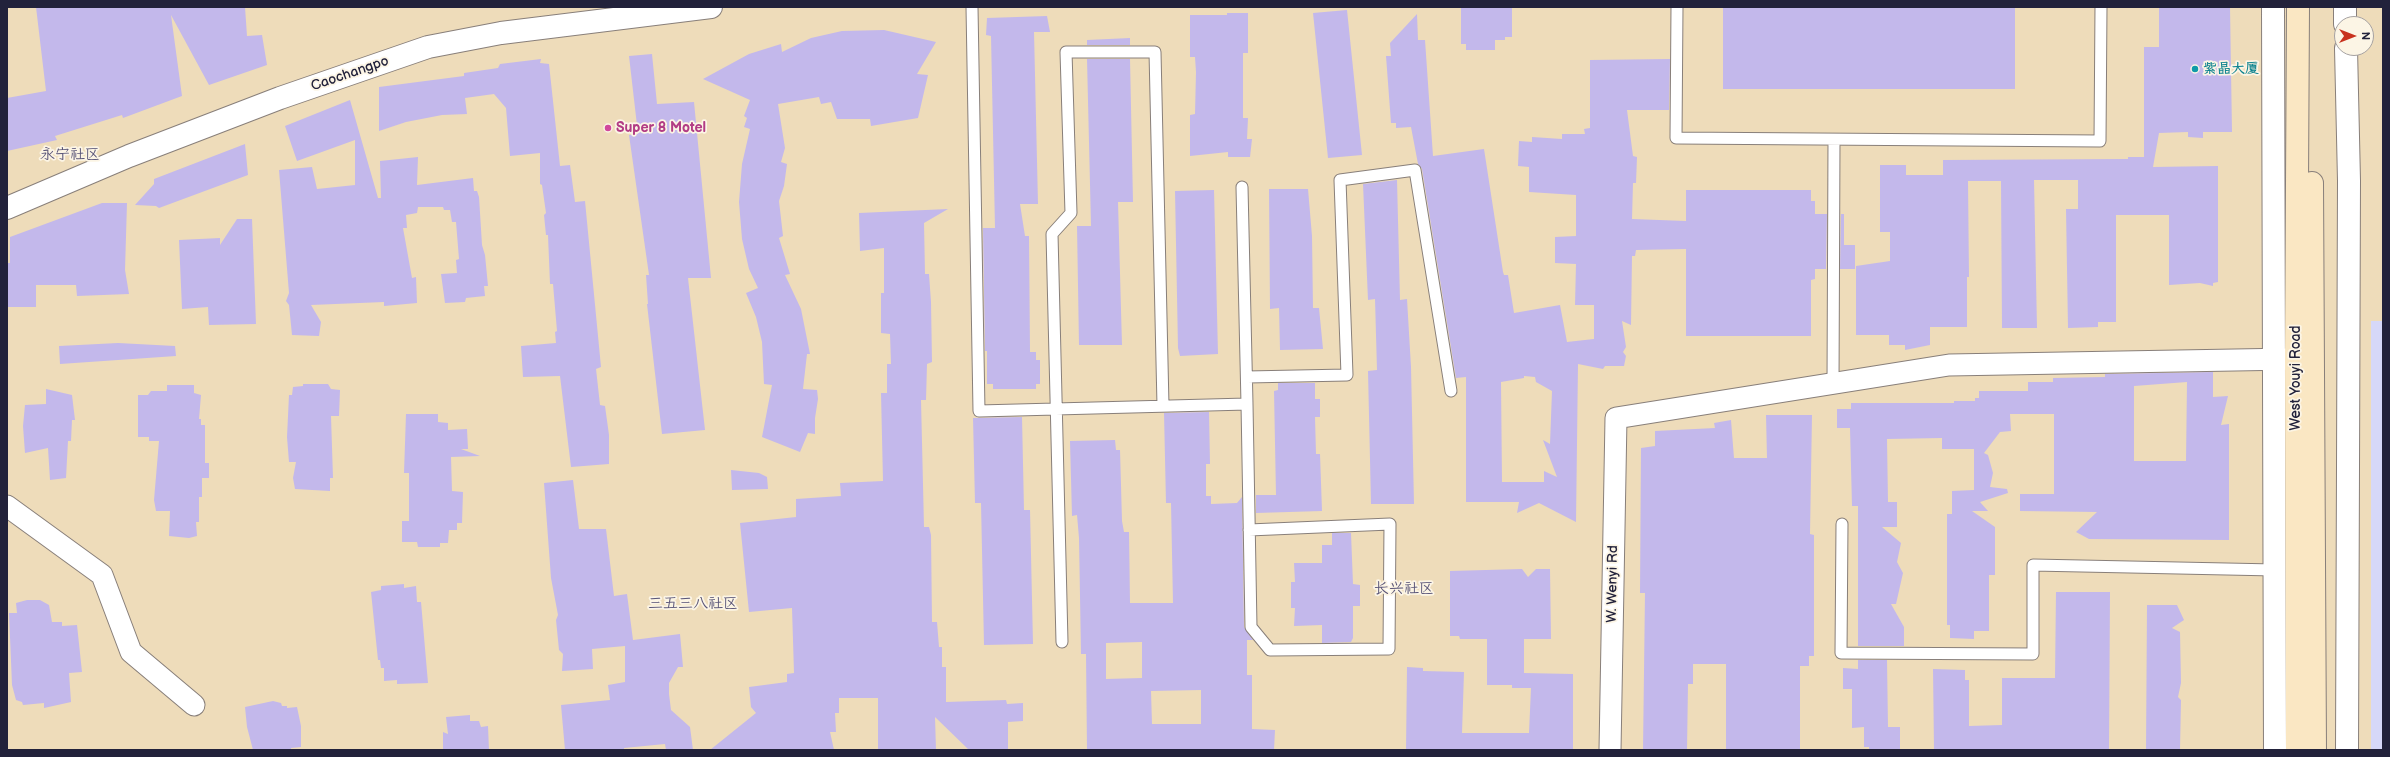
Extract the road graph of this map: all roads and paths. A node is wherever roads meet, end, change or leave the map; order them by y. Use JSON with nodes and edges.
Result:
{"nodes":[{"id":1,"x":711,"y":7,"type":"edge"},
{"id":2,"x":972,"y":7,"type":"edge"},
{"id":3,"x":1677,"y":7,"type":"edge"},
{"id":4,"x":2101,"y":7,"type":"edge"},
{"id":5,"x":2273,"y":7,"type":"edge"},
{"id":6,"x":2298,"y":7,"type":"edge"},
{"id":7,"x":2313,"y":7,"type":"edge"},
{"id":8,"x":2346,"y":56,"type":"edge"},
{"id":9,"x":1834,"y":140,"type":"junction"},
{"id":10,"x":1242,"y":187,"type":"dead end"},
{"id":11,"x":7,"y":208,"type":"edge"},
{"id":12,"x":2296,"y":359,"type":"junction"},
{"id":13,"x":2274,"y":360,"type":"junction"},
{"id":14,"x":1246,"y":377,"type":"junction"},
{"id":15,"x":1832,"y":384,"type":"junction"},
{"id":16,"x":1451,"y":391,"type":"dead end"},
{"id":17,"x":1247,"y":404,"type":"junction"},
{"id":18,"x":1163,"y":406,"type":"junction"},
{"id":19,"x":1056,"y":408,"type":"junction"},
{"id":20,"x":7,"y":506,"type":"edge"},
{"id":21,"x":1842,"y":524,"type":"dead end"},
{"id":22,"x":1249,"y":530,"type":"junction"},
{"id":23,"x":2275,"y":570,"type":"junction"},
{"id":24,"x":1062,"y":642,"type":"dead end"},
{"id":25,"x":194,"y":705,"type":"dead end"},
{"id":26,"x":1610,"y":750,"type":"edge"},
{"id":27,"x":2275,"y":750,"type":"edge"},
{"id":28,"x":2297,"y":750,"type":"edge"},
{"id":29,"x":2315,"y":750,"type":"edge"},
{"id":30,"x":2347,"y":750,"type":"edge"}],
"edges":[{"from":1,"to":11,"type":"street","name":"Caochangpo"},
{"from":2,"to":19,"type":"lane"},
{"from":3,"to":9,"type":"lane"},
{"from":4,"to":9,"type":"lane"},
{"from":5,"to":13,"type":"street"},
{"from":6,"to":12,"type":"main road","name":"West Youyi Road"},
{"from":7,"to":29,"type":"main road","name":"West Youyi Road"},
{"from":8,"to":30,"type":"street"},
{"from":9,"to":15,"type":"lane"},
{"from":10,"to":14,"type":"lane"},
{"from":12,"to":13,"type":"street"},
{"from":12,"to":28,"type":"main road","name":"West Youyi Road"},
{"from":13,"to":15,"type":"street"},
{"from":13,"to":23,"type":"street"},
{"from":14,"to":16,"type":"lane"},
{"from":14,"to":17,"type":"lane"},
{"from":15,"to":26,"type":"street","name":"W. Wenyi Rd"},
{"from":17,"to":18,"type":"lane"},
{"from":17,"to":22,"type":"lane"},
{"from":18,"to":19,"type":"lane"},
{"from":18,"to":19,"type":"lane"},
{"from":19,"to":24,"type":"lane"},
{"from":20,"to":25,"type":"street"},
{"from":21,"to":23,"type":"lane"},
{"from":22,"to":22,"type":"lane"},
{"from":23,"to":27,"type":"street"}]}
